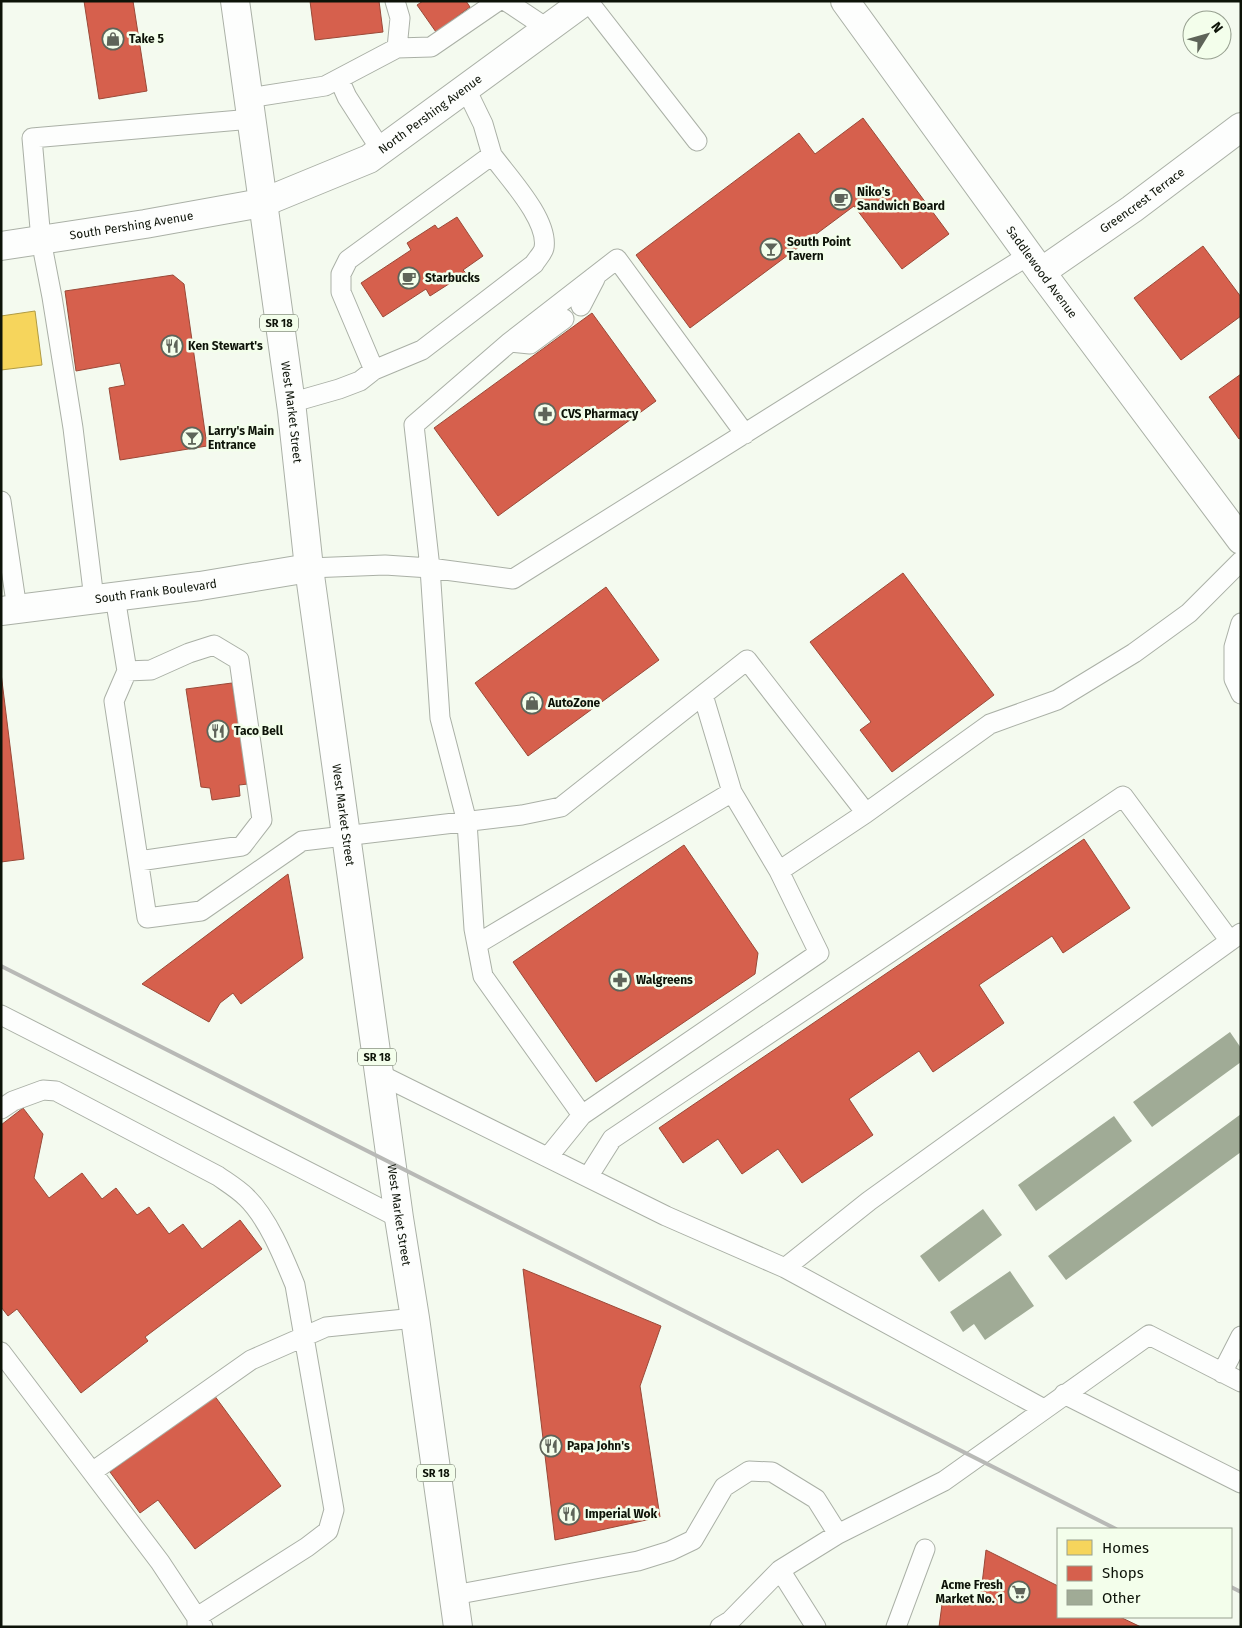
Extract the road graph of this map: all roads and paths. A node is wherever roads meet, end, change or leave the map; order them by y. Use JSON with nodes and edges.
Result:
{"nodes":[{"id":1,"x":235,"y":1,"type":"edge"},
{"id":2,"x":395,"y":1,"type":"edge"},
{"id":3,"x":498,"y":1,"type":"edge"},
{"id":4,"x":506,"y":1,"type":"edge"},
{"id":5,"x":586,"y":1,"type":"edge"},
{"id":6,"x":846,"y":1,"type":"edge"},
{"id":7,"x":548,"y":29,"type":"junction"},
{"id":8,"x":398,"y":48,"type":"junction"},
{"id":9,"x":339,"y":79,"type":"junction"},
{"id":10,"x":466,"y":89,"type":"junction"},
{"id":11,"x":250,"y":109,"type":"junction"},
{"id":12,"x":1241,"y":127,"type":"edge"},
{"id":13,"x":697,"y":141,"type":"dead end"},
{"id":14,"x":382,"y":150,"type":"junction"},
{"id":15,"x":492,"y":155,"type":"junction"},
{"id":16,"x":262,"y":203,"type":"junction"},
{"id":17,"x":40,"y":240,"type":"junction"},
{"id":18,"x":1,"y":246,"type":"edge"},
{"id":19,"x":1035,"y":264,"type":"junction"},
{"id":20,"x":597,"y":273,"type":"junction"},
{"id":21,"x":581,"y":306,"type":"dead end"},
{"id":22,"x":564,"y":319,"type":"dead end"},
{"id":23,"x":510,"y":342,"type":"junction"},
{"id":24,"x":374,"y":370,"type":"junction"},
{"id":25,"x":290,"y":403,"type":"junction"},
{"id":26,"x":745,"y":434,"type":"junction"},
{"id":27,"x":1,"y":502,"type":"edge"},
{"id":28,"x":1241,"y":540,"type":"edge"},
{"id":29,"x":1241,"y":561,"type":"edge"},
{"id":30,"x":309,"y":568,"type":"junction"},
{"id":31,"x":430,"y":568,"type":"junction"},
{"id":32,"x":104,"y":598,"type":"junction"},
{"id":33,"x":9,"y":610,"type":"edge"},
{"id":34,"x":1241,"y":623,"type":"edge"},
{"id":35,"x":127,"y":671,"type":"junction"},
{"id":36,"x":1241,"y":694,"type":"edge"},
{"id":37,"x":703,"y":695,"type":"junction"},
{"id":38,"x":732,"y":792,"type":"junction"},
{"id":39,"x":866,"y":813,"type":"junction"},
{"id":40,"x":467,"y":822,"type":"junction"},
{"id":41,"x":347,"y":834,"type":"junction"},
{"id":42,"x":139,"y":861,"type":"junction"},
{"id":43,"x":780,"y":871,"type":"junction"},
{"id":44,"x":1235,"y":937,"type":"edge"},
{"id":45,"x":477,"y":944,"type":"junction"},
{"id":46,"x":1,"y":1015,"type":"edge"},
{"id":47,"x":379,"y":1074,"type":"junction"},
{"id":48,"x":1,"y":1109,"type":"edge"},
{"id":49,"x":582,"y":1115,"type":"junction"},
{"id":50,"x":548,"y":1157,"type":"junction"},
{"id":51,"x":588,"y":1177,"type":"junction"},
{"id":52,"x":399,"y":1218,"type":"junction"},
{"id":53,"x":786,"y":1268,"type":"junction"},
{"id":54,"x":415,"y":1318,"type":"junction"},
{"id":55,"x":304,"y":1336,"type":"junction"},
{"id":56,"x":1241,"y":1336,"type":"edge"},
{"id":57,"x":1,"y":1352,"type":"edge"},
{"id":58,"x":1222,"y":1373,"type":"junction"},
{"id":59,"x":1241,"y":1382,"type":"edge"},
{"id":60,"x":1064,"y":1394,"type":"junction"},
{"id":61,"x":1044,"y":1409,"type":"junction"},
{"id":62,"x":92,"y":1472,"type":"junction"},
{"id":63,"x":1241,"y":1483,"type":"edge"},
{"id":64,"x":838,"y":1534,"type":"junction"},
{"id":65,"x":925,"y":1549,"type":"dead end"},
{"id":66,"x":780,"y":1570,"type":"junction"},
{"id":67,"x":454,"y":1596,"type":"junction"},
{"id":68,"x":199,"y":1623,"type":"edge"},
{"id":69,"x":458,"y":1627,"type":"edge"},
{"id":70,"x":720,"y":1627,"type":"edge"},
{"id":71,"x":816,"y":1627,"type":"edge"},
{"id":72,"x":896,"y":1627,"type":"edge"}],
"edges":[{"from":1,"to":11,"type":"street","name":"West Market Street","number":"SR 18"},
{"from":2,"to":8,"type":"lane"},
{"from":3,"to":8,"type":"lane"},
{"from":4,"to":7,"type":"lane"},
{"from":5,"to":7,"type":"street","name":"North Pershing Avenue"},
{"from":5,"to":13,"type":"lane"},
{"from":6,"to":19,"type":"street","name":"Saddlewood Avenue"},
{"from":7,"to":10,"type":"street","name":"North Pershing Avenue"},
{"from":8,"to":9,"type":"lane"},
{"from":9,"to":11,"type":"lane"},
{"from":9,"to":14,"type":"lane"},
{"from":10,"to":14,"type":"street","name":"North Pershing Avenue"},
{"from":10,"to":15,"type":"lane"},
{"from":11,"to":16,"type":"street","name":"West Market Street","number":"SR 18"},
{"from":11,"to":17,"type":"lane"},
{"from":12,"to":19,"type":"street","name":"Greencrest Terrace"},
{"from":14,"to":16,"type":"street","name":"North Pershing Avenue"},
{"from":15,"to":24,"type":"lane"},
{"from":15,"to":24,"type":"lane"},
{"from":16,"to":17,"type":"street","name":"South Pershing Avenue"},
{"from":16,"to":25,"type":"street","name":"West Market Street","number":"SR 18"},
{"from":17,"to":18,"type":"street","name":"South Pershing Avenue"},
{"from":17,"to":32,"type":"lane"},
{"from":19,"to":26,"type":"lane"},
{"from":19,"to":28,"type":"street","name":"Saddlewood Avenue"},
{"from":20,"to":21,"type":"lane"},
{"from":20,"to":23,"type":"lane"},
{"from":20,"to":26,"type":"lane"},
{"from":22,"to":23,"type":"lane"},
{"from":23,"to":31,"type":"lane"},
{"from":24,"to":25,"type":"lane"},
{"from":25,"to":30,"type":"street","name":"West Market Street","number":"SR 18"},
{"from":26,"to":31,"type":"lane"},
{"from":27,"to":33,"type":"lane"},
{"from":29,"to":39,"type":"lane"},
{"from":30,"to":31,"type":"lane"},
{"from":30,"to":32,"type":"street","name":"South Frank Boulevard"},
{"from":30,"to":41,"type":"street","name":"West Market Street","number":"SR 18"},
{"from":31,"to":40,"type":"lane"},
{"from":32,"to":33,"type":"street","name":"South Frank Boulevard"},
{"from":32,"to":35,"type":"lane"},
{"from":34,"to":36,"type":"lane"},
{"from":35,"to":42,"type":"lane"},
{"from":35,"to":42,"type":"lane"},
{"from":37,"to":38,"type":"lane"},
{"from":37,"to":39,"type":"lane"},
{"from":37,"to":40,"type":"lane"},
{"from":38,"to":43,"type":"lane"},
{"from":38,"to":45,"type":"lane"},
{"from":39,"to":43,"type":"lane"},
{"from":40,"to":41,"type":"lane"},
{"from":40,"to":45,"type":"lane"},
{"from":41,"to":42,"type":"lane"},
{"from":41,"to":47,"type":"street","name":"West Market Street","number":"SR 18"},
{"from":43,"to":49,"type":"lane"},
{"from":44,"to":51,"type":"lane"},
{"from":44,"to":53,"type":"lane"},
{"from":45,"to":49,"type":"lane"},
{"from":46,"to":52,"type":"lane"},
{"from":47,"to":50,"type":"lane"},
{"from":47,"to":52,"type":"street","name":"West Market Street","number":"SR 18"},
{"from":48,"to":55,"type":"lane"},
{"from":49,"to":50,"type":"lane"},
{"from":50,"to":51,"type":"lane"},
{"from":51,"to":53,"type":"lane"},
{"from":52,"to":54,"type":"street","name":"West Market Street","number":"SR 18"},
{"from":53,"to":61,"type":"lane"},
{"from":54,"to":55,"type":"lane"},
{"from":54,"to":67,"type":"street","name":"West Market Street","number":"SR 18"},
{"from":55,"to":62,"type":"lane"},
{"from":55,"to":68,"type":"lane"},
{"from":56,"to":58,"type":"lane"},
{"from":57,"to":62,"type":"lane"},
{"from":58,"to":59,"type":"lane"},
{"from":58,"to":60,"type":"lane"},
{"from":60,"to":61,"type":"lane"},
{"from":60,"to":63,"type":"lane"},
{"from":61,"to":64,"type":"lane"},
{"from":62,"to":68,"type":"lane"},
{"from":64,"to":66,"type":"lane"},
{"from":64,"to":67,"type":"lane"},
{"from":65,"to":72,"type":"lane"},
{"from":66,"to":70,"type":"lane"},
{"from":66,"to":71,"type":"lane"},
{"from":67,"to":69,"type":"street","name":"West Market Street","number":"SR 18"}]}
